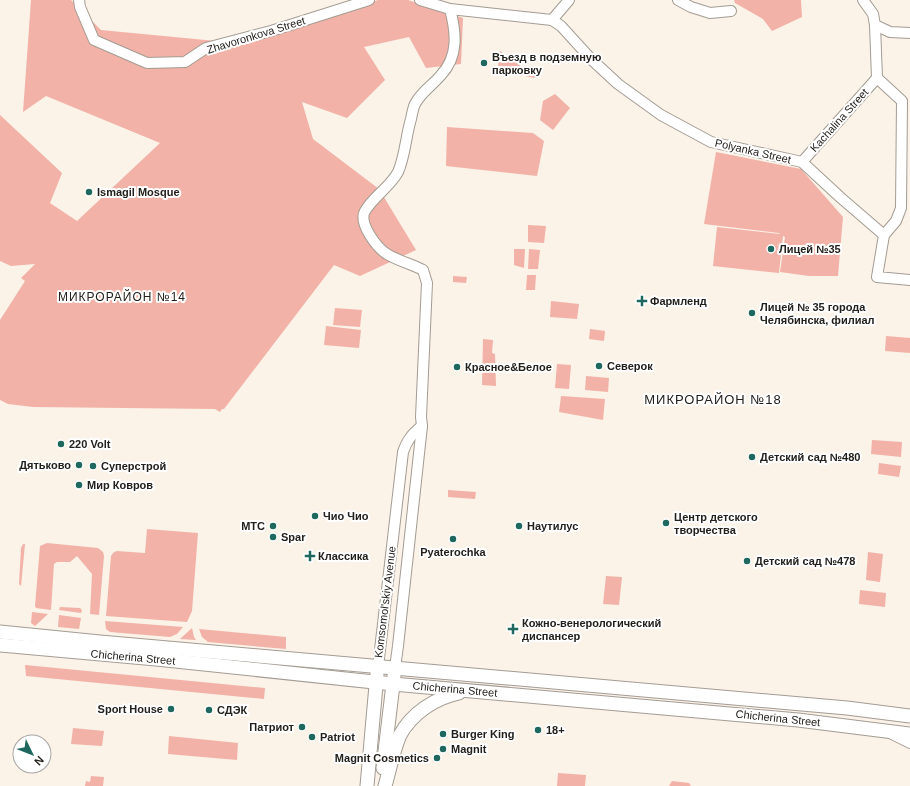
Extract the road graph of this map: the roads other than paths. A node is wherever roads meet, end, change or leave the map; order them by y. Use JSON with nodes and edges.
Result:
{"nodes":[{"id":1,"x":79,"y":0,"type":"edge"},
{"id":2,"x":369,"y":0,"type":"edge"},
{"id":3,"x":420,"y":0,"type":"edge"},
{"id":4,"x":569,"y":0,"type":"edge"},
{"id":5,"x":678,"y":0,"type":"edge"},
{"id":6,"x":864,"y":0,"type":"edge"},
{"id":7,"x":450,"y":9,"type":"junction"},
{"id":8,"x":731,"y":11,"type":"dead end"},
{"id":9,"x":552,"y":20,"type":"junction"},
{"id":10,"x":875,"y":25,"type":"junction"},
{"id":11,"x":890,"y":32,"type":"junction"},
{"id":12,"x":910,"y":33,"type":"edge"},
{"id":13,"x":876,"y":40,"type":"junction"},
{"id":14,"x":877,"y":78,"type":"junction"},
{"id":15,"x":802,"y":162,"type":"junction"},
{"id":16,"x":884,"y":235,"type":"junction"},
{"id":17,"x":910,"y":280,"type":"edge"},
{"id":18,"x":422,"y":426,"type":"junction"},
{"id":19,"x":403,"y":452,"type":"junction"},
{"id":20,"x":419,"y":453,"type":"junction"},
{"id":21,"x":385,"y":609,"type":"junction"},
{"id":22,"x":402,"y":611,"type":"junction"},
{"id":23,"x":0,"y":632,"type":"edge"},
{"id":24,"x":0,"y":645,"type":"edge"},
{"id":25,"x":100,"y":649,"type":"junction"},
{"id":26,"x":378,"y":667,"type":"junction"},
{"id":27,"x":395,"y":668,"type":"junction"},
{"id":28,"x":376,"y":683,"type":"junction"},
{"id":29,"x":393,"y":684,"type":"junction"},
{"id":30,"x":470,"y":691,"type":"junction"},
{"id":31,"x":908,"y":714,"type":"edge"},
{"id":32,"x":887,"y":732,"type":"junction"},
{"id":33,"x":910,"y":734,"type":"edge"},
{"id":34,"x":910,"y":743,"type":"edge"},
{"id":35,"x":367,"y":786,"type":"edge"},
{"id":36,"x":382,"y":786,"type":"edge"},
{"id":37,"x":385,"y":786,"type":"edge"}],
"edges":[{"from":1,"to":2,"type":"street","name":"Zhavoronkova Street"},
{"from":3,"to":7,"type":"street"},
{"from":4,"to":9,"type":"street"},
{"from":5,"to":8,"type":"street"},
{"from":6,"to":10,"type":"street"},
{"from":7,"to":9,"type":"street"},
{"from":7,"to":18,"type":"street","name":"Komsomol'skiy Avenue"},
{"from":9,"to":15,"type":"street","name":"Polyanka Street"},
{"from":10,"to":11,"type":"street"},
{"from":10,"to":13,"type":"street"},
{"from":11,"to":12,"type":"street"},
{"from":11,"to":13,"type":"street"},
{"from":13,"to":14,"type":"street"},
{"from":14,"to":15,"type":"street","name":"Kachalina Street"},
{"from":14,"to":16,"type":"street"},
{"from":15,"to":16,"type":"street","name":"Polyanka Street"},
{"from":16,"to":17,"type":"street"},
{"from":18,"to":19,"type":"street","name":"Komsomol'skiy Avenue"},
{"from":18,"to":20,"type":"street","name":"Komsomol'skiy Avenue"},
{"from":19,"to":20,"type":"street"},
{"from":19,"to":21,"type":"street","name":"Komsomol'skiy Avenue"},
{"from":20,"to":22,"type":"street","name":"Komsomol'skiy Avenue"},
{"from":21,"to":22,"type":"street"},
{"from":21,"to":26,"type":"street","name":"Komsomol'skiy Avenue"},
{"from":22,"to":27,"type":"street","name":"Komsomol'skiy Avenue"},
{"from":23,"to":25,"type":"main road","name":"Chicherina Street"},
{"from":24,"to":25,"type":"main road","name":"Chicherina Street"},
{"from":25,"to":26,"type":"main road","name":"Chicherina Street"},
{"from":25,"to":28,"type":"main road","name":"Chicherina Street"},
{"from":26,"to":27,"type":"main road","name":"Chicherina Street"},
{"from":26,"to":28,"type":"main road","name":"Komsomol'skiy Avenue"},
{"from":27,"to":29,"type":"main road","name":"Komsomol'skiy Avenue"},
{"from":27,"to":31,"type":"main road","name":"Chicherina Street"},
{"from":28,"to":29,"type":"main road","name":"Chicherina Street"},
{"from":28,"to":35,"type":"main road","name":"Komsomol'skiy Avenue"},
{"from":29,"to":30,"type":"main road","name":"Chicherina Street"},
{"from":29,"to":36,"type":"main road","name":"Komsomol'skiy Avenue"},
{"from":30,"to":32,"type":"main road","name":"Chicherina Street"},
{"from":30,"to":37,"type":"main road"},
{"from":32,"to":33,"type":"main road","name":"Chicherina Street"},
{"from":32,"to":34,"type":"street"}]}
